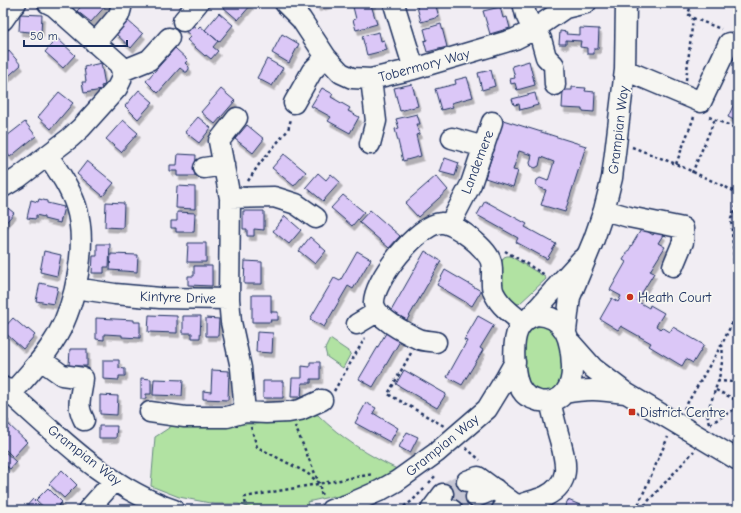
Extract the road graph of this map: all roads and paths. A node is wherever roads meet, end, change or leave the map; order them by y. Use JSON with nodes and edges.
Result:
{"nodes":[{"id":1,"x":16,"y":3,"type":"edge"},
{"id":2,"x":48,"y":3,"type":"edge"},
{"id":3,"x":198,"y":3,"type":"edge"},
{"id":4,"x":285,"y":3,"type":"edge"},
{"id":5,"x":523,"y":3,"type":"edge"},
{"id":6,"x":586,"y":3,"type":"edge"},
{"id":7,"x":626,"y":3,"type":"edge"},
{"id":8,"x":692,"y":3,"type":"edge"},
{"id":9,"x":394,"y":4,"type":"dead end"},
{"id":10,"x":121,"y":8,"type":"dead end"},
{"id":11,"x":693,"y":18,"type":"junction"},
{"id":12,"x":3,"y":20,"type":"edge"},
{"id":13,"x":183,"y":21,"type":"dead end"},
{"id":14,"x":534,"y":29,"type":"junction"},
{"id":15,"x":727,"y":37,"type":"joint"},
{"id":16,"x":169,"y":38,"type":"dead end"},
{"id":17,"x":95,"y":43,"type":"junction"},
{"id":18,"x":326,"y":57,"type":"junction"},
{"id":19,"x":131,"y":68,"type":"junction"},
{"id":20,"x":414,"y":69,"type":"junction"},
{"id":21,"x":625,"y":70,"type":"junction"},
{"id":22,"x":371,"y":79,"type":"junction"},
{"id":23,"x":555,"y":85,"type":"dead end"},
{"id":24,"x":294,"y":103,"type":"joint"},
{"id":25,"x":695,"y":105,"type":"junction"},
{"id":26,"x":237,"y":118,"type":"dead end"},
{"id":27,"x":715,"y":120,"type":"junction"},
{"id":28,"x":492,"y":122,"type":"dead end"},
{"id":29,"x":738,"y":129,"type":"edge"},
{"id":30,"x":452,"y":138,"type":"dead end"},
{"id":31,"x":370,"y":144,"type":"dead end"},
{"id":32,"x":617,"y":144,"type":"junction"},
{"id":33,"x":484,"y":147,"type":"junction"},
{"id":34,"x":48,"y":156,"type":"junction"},
{"id":35,"x":676,"y":164,"type":"junction"},
{"id":36,"x":224,"y":165,"type":"junction"},
{"id":37,"x":204,"y":168,"type":"dead end"},
{"id":38,"x":692,"y":173,"type":"junction"},
{"id":39,"x":738,"y":185,"type":"edge"},
{"id":40,"x":3,"y":187,"type":"edge"},
{"id":41,"x":736,"y":192,"type":"edge"},
{"id":42,"x":234,"y":197,"type":"junction"},
{"id":43,"x":738,"y":202,"type":"edge"},
{"id":44,"x":604,"y":210,"type":"junction"},
{"id":45,"x":316,"y":218,"type":"dead end"},
{"id":46,"x":450,"y":224,"type":"junction"},
{"id":47,"x":484,"y":250,"type":"junction"},
{"id":48,"x":587,"y":254,"type":"junction"},
{"id":49,"x":674,"y":266,"type":"dead end"},
{"id":50,"x":559,"y":284,"type":"junction"},
{"id":51,"x":75,"y":288,"type":"junction"},
{"id":52,"x":229,"y":299,"type":"junction"},
{"id":53,"x":369,"y":317,"type":"junction"},
{"id":54,"x":527,"y":320,"type":"junction"},
{"id":55,"x":567,"y":336,"type":"junction"},
{"id":56,"x":436,"y":342,"type":"dead end"},
{"id":57,"x":41,"y":360,"type":"junction"},
{"id":58,"x":515,"y":362,"type":"junction"},
{"id":59,"x":717,"y":381,"type":"dead end"},
{"id":60,"x":738,"y":388,"type":"edge"},
{"id":61,"x":7,"y":390,"type":"edge"},
{"id":62,"x":716,"y":390,"type":"dead end"},
{"id":63,"x":626,"y":393,"type":"junction"},
{"id":64,"x":549,"y":398,"type":"junction"},
{"id":65,"x":322,"y":400,"type":"joint"},
{"id":66,"x":738,"y":401,"type":"edge"},
{"id":67,"x":738,"y":407,"type":"edge"},
{"id":68,"x":487,"y":409,"type":"junction"},
{"id":69,"x":684,"y":409,"type":"dead end"},
{"id":70,"x":150,"y":412,"type":"dead end"},
{"id":71,"x":245,"y":412,"type":"junction"},
{"id":72,"x":289,"y":412,"type":"junction"},
{"id":73,"x":84,"y":420,"type":"dead end"},
{"id":74,"x":709,"y":425,"type":"dead end"},
{"id":75,"x":447,"y":427,"type":"dead end"},
{"id":76,"x":442,"y":432,"type":"dead end"},
{"id":77,"x":669,"y":436,"type":"dead end"},
{"id":78,"x":436,"y":454,"type":"junction"},
{"id":79,"x":738,"y":460,"type":"edge"},
{"id":80,"x":374,"y":474,"type":"dead end"},
{"id":81,"x":114,"y":480,"type":"junction"},
{"id":82,"x":319,"y":483,"type":"junction"},
{"id":83,"x":479,"y":488,"type":"dead end"},
{"id":84,"x":326,"y":504,"type":"edge"},
{"id":85,"x":515,"y":507,"type":"edge"},
{"id":86,"x":88,"y":510,"type":"edge"},
{"id":87,"x":174,"y":510,"type":"edge"},
{"id":88,"x":246,"y":510,"type":"edge"},
{"id":89,"x":399,"y":510,"type":"edge"},
{"id":90,"x":636,"y":510,"type":"edge"}],
"edges":[{"from":1,"to":12,"type":"street"},
{"from":2,"to":17,"type":"street"},
{"from":3,"to":13,"type":"street"},
{"from":4,"to":18,"type":"street","name":"Tobermory Way"},
{"from":5,"to":14,"type":"street"},
{"from":6,"to":14,"type":"street","name":"Tobermory Way"},
{"from":7,"to":21,"type":"street","name":"Grampian Way"},
{"from":8,"to":11,"type":"path"},
{"from":9,"to":20,"type":"street"},
{"from":10,"to":17,"type":"street"},
{"from":11,"to":15,"type":"path"},
{"from":11,"to":25,"type":"path"},
{"from":14,"to":20,"type":"street","name":"Tobermory Way"},
{"from":14,"to":23,"type":"street"},
{"from":15,"to":25,"type":"street"},
{"from":16,"to":19,"type":"street"},
{"from":17,"to":19,"type":"street"},
{"from":18,"to":22,"type":"street","name":"Tobermory Way"},
{"from":18,"to":24,"type":"street"},
{"from":19,"to":34,"type":"street"},
{"from":20,"to":22,"type":"street","name":"Tobermory Way"},
{"from":21,"to":25,"type":"street"},
{"from":21,"to":32,"type":"street","name":"Grampian Way"},
{"from":22,"to":31,"type":"street"},
{"from":24,"to":42,"type":"path"},
{"from":25,"to":27,"type":"path"},
{"from":25,"to":35,"type":"path"},
{"from":26,"to":36,"type":"street","name":"Kintyre Drive"},
{"from":27,"to":29,"type":"path"},
{"from":27,"to":38,"type":"path"},
{"from":28,"to":33,"type":"street","name":"Landemere"},
{"from":30,"to":33,"type":"street"},
{"from":32,"to":35,"type":"path"},
{"from":32,"to":44,"type":"street","name":"Grampian Way"},
{"from":33,"to":46,"type":"street","name":"Landemere"},
{"from":34,"to":40,"type":"street"},
{"from":34,"to":51,"type":"street"},
{"from":35,"to":38,"type":"path"},
{"from":36,"to":37,"type":"street"},
{"from":36,"to":42,"type":"street","name":"Kintyre Drive"},
{"from":38,"to":41,"type":"path"},
{"from":39,"to":41,"type":"path"},
{"from":42,"to":45,"type":"street"},
{"from":42,"to":52,"type":"street","name":"Kintyre Drive"},
{"from":43,"to":69,"type":"path"},
{"from":44,"to":48,"type":"street","name":"Grampian Way"},
{"from":44,"to":49,"type":"street"},
{"from":46,"to":47,"type":"street"},
{"from":46,"to":53,"type":"street"},
{"from":47,"to":50,"type":"path"},
{"from":47,"to":54,"type":"street"},
{"from":48,"to":50,"type":"street","name":"Grampian Way"},
{"from":48,"to":55,"type":"street","name":"Grampian Way"},
{"from":50,"to":54,"type":"street","name":"Grampian Way"},
{"from":51,"to":52,"type":"street","name":"Kintyre Drive"},
{"from":51,"to":57,"type":"street"},
{"from":52,"to":71,"type":"street"},
{"from":53,"to":56,"type":"street"},
{"from":53,"to":65,"type":"path"},
{"from":54,"to":55,"type":"street"},
{"from":54,"to":58,"type":"street"},
{"from":55,"to":63,"type":"street"},
{"from":55,"to":64,"type":"street"},
{"from":57,"to":61,"type":"street"},
{"from":57,"to":73,"type":"street"},
{"from":58,"to":64,"type":"street"},
{"from":58,"to":68,"type":"street","name":"Grampian Way"},
{"from":59,"to":60,"type":"path"},
{"from":61,"to":81,"type":"street","name":"Grampian Way"},
{"from":62,"to":66,"type":"path"},
{"from":63,"to":64,"type":"street","name":"Grampian Way"},
{"from":63,"to":79,"type":"street"},
{"from":64,"to":68,"type":"street","name":"Grampian Way"},
{"from":64,"to":85,"type":"street"},
{"from":65,"to":72,"type":"street"},
{"from":67,"to":74,"type":"path"},
{"from":68,"to":78,"type":"street","name":"Grampian Way"},
{"from":70,"to":71,"type":"street"},
{"from":71,"to":72,"type":"street"},
{"from":71,"to":82,"type":"path"},
{"from":72,"to":82,"type":"path"},
{"from":75,"to":76,"type":"path"},
{"from":77,"to":90,"type":"path"},
{"from":78,"to":84,"type":"street","name":"Grampian Way"},
{"from":78,"to":89,"type":"path"},
{"from":80,"to":82,"type":"path"},
{"from":81,"to":86,"type":"street"},
{"from":81,"to":87,"type":"street","name":"Grampian Way"},
{"from":82,"to":84,"type":"path"},
{"from":82,"to":88,"type":"path"},
{"from":83,"to":85,"type":"street"}]}
